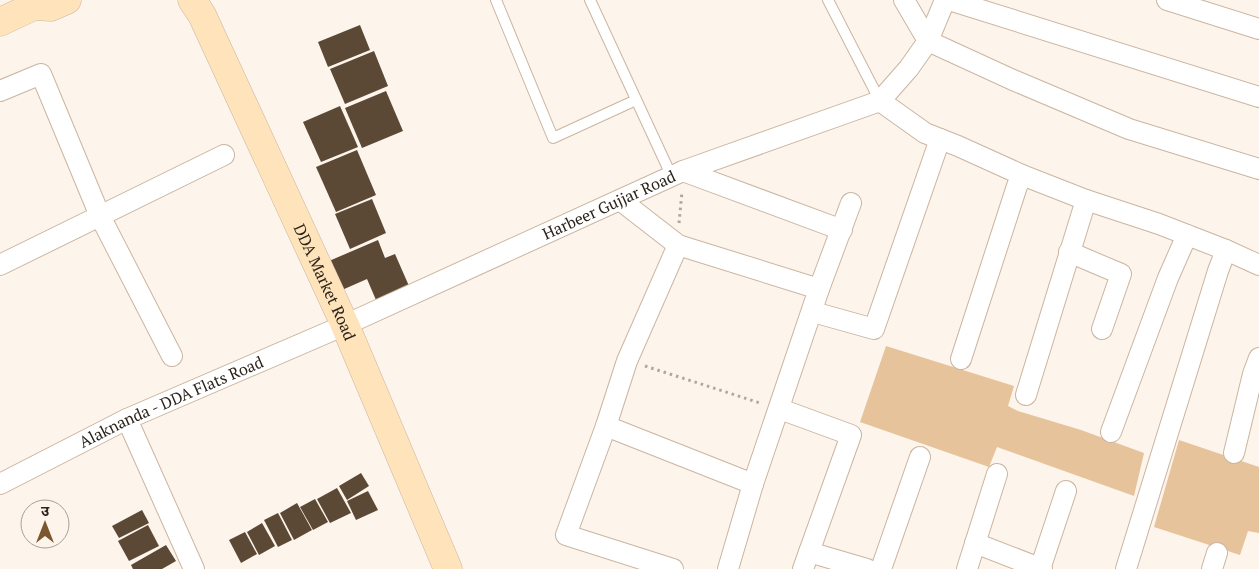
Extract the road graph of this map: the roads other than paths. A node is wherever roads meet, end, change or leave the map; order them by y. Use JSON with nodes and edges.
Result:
{"nodes":[{"id":1,"x":192,"y":0,"type":"edge"},
{"id":2,"x":496,"y":0,"type":"edge"},
{"id":3,"x":590,"y":0,"type":"edge"},
{"id":4,"x":828,"y":0,"type":"edge"},
{"id":5,"x":904,"y":0,"type":"edge"},
{"id":6,"x":945,"y":0,"type":"edge"},
{"id":7,"x":949,"y":0,"type":"edge"},
{"id":8,"x":1167,"y":0,"type":"edge"},
{"id":9,"x":45,"y":6,"type":"edge"},
{"id":10,"x":0,"y":22,"type":"edge"},
{"id":11,"x":1259,"y":29,"type":"edge"},
{"id":12,"x":0,"y":39,"type":"edge"},
{"id":13,"x":928,"y":41,"type":"junction"},
{"id":14,"x":0,"y":91,"type":"edge"},
{"id":15,"x":1259,"y":97,"type":"edge"},
{"id":16,"x":636,"y":100,"type":"junction"},
{"id":17,"x":880,"y":101,"type":"junction"},
{"id":18,"x":940,"y":139,"type":"junction"},
{"id":19,"x":224,"y":155,"type":"dead end"},
{"id":20,"x":1259,"y":169,"type":"edge"},
{"id":21,"x":677,"y":174,"type":"junction"},
{"id":22,"x":1022,"y":175,"type":"junction"},
{"id":23,"x":620,"y":200,"type":"junction"},
{"id":24,"x":1086,"y":200,"type":"junction"},
{"id":25,"x":851,"y":203,"type":"dead end"},
{"id":26,"x":100,"y":216,"type":"junction"},
{"id":27,"x":842,"y":230,"type":"junction"},
{"id":28,"x":1187,"y":235,"type":"junction"},
{"id":29,"x":678,"y":245,"type":"junction"},
{"id":30,"x":1226,"y":250,"type":"junction"},
{"id":31,"x":1069,"y":252,"type":"junction"},
{"id":32,"x":0,"y":265,"type":"edge"},
{"id":33,"x":1259,"y":265,"type":"edge"},
{"id":34,"x":819,"y":289,"type":"junction"},
{"id":35,"x":812,"y":312,"type":"junction"},
{"id":36,"x":345,"y":324,"type":"junction"},
{"id":37,"x":1102,"y":329,"type":"dead end"},
{"id":38,"x":172,"y":356,"type":"dead end"},
{"id":39,"x":1259,"y":358,"type":"edge"},
{"id":40,"x":961,"y":359,"type":"dead end"},
{"id":41,"x":1026,"y":395,"type":"dead end"},
{"id":42,"x":780,"y":409,"type":"junction"},
{"id":43,"x":127,"y":419,"type":"junction"},
{"id":44,"x":606,"y":426,"type":"junction"},
{"id":45,"x":1111,"y":432,"type":"dead end"},
{"id":46,"x":1234,"y":453,"type":"dead end"},
{"id":47,"x":920,"y":457,"type":"dead end"},
{"id":48,"x":997,"y":474,"type":"dead end"},
{"id":49,"x":0,"y":484,"type":"edge"},
{"id":50,"x":754,"y":484,"type":"junction"},
{"id":51,"x":1066,"y":490,"type":"dead end"},
{"id":52,"x":975,"y":543,"type":"junction"},
{"id":53,"x":806,"y":560,"type":"edge"},
{"id":54,"x":194,"y":569,"type":"edge"},
{"id":55,"x":448,"y":569,"type":"edge"},
{"id":56,"x":673,"y":569,"type":"edge"},
{"id":57,"x":728,"y":569,"type":"edge"},
{"id":58,"x":867,"y":569,"type":"edge"},
{"id":59,"x":881,"y":569,"type":"edge"},
{"id":60,"x":967,"y":569,"type":"edge"},
{"id":61,"x":1041,"y":569,"type":"edge"},
{"id":62,"x":1126,"y":569,"type":"edge"}],
"edges":[{"from":1,"to":36,"type":"street","name":"DDA Market Road"},
{"from":2,"to":16,"type":"lane"},
{"from":3,"to":16,"type":"lane"},
{"from":4,"to":17,"type":"lane"},
{"from":5,"to":13,"type":"street"},
{"from":6,"to":13,"type":"street"},
{"from":7,"to":15,"type":"street"},
{"from":8,"to":11,"type":"street"},
{"from":9,"to":10,"type":"street"},
{"from":9,"to":12,"type":"street"},
{"from":13,"to":17,"type":"street"},
{"from":13,"to":20,"type":"street"},
{"from":14,"to":26,"type":"street"},
{"from":16,"to":21,"type":"lane"},
{"from":17,"to":18,"type":"street"},
{"from":17,"to":21,"type":"street","name":"Harbeer Gujjar Road"},
{"from":18,"to":22,"type":"street"},
{"from":18,"to":35,"type":"street"},
{"from":19,"to":26,"type":"street"},
{"from":21,"to":23,"type":"street","name":"Harbeer Gujjar Road"},
{"from":21,"to":27,"type":"street"},
{"from":22,"to":24,"type":"street"},
{"from":22,"to":40,"type":"street"},
{"from":23,"to":29,"type":"street"},
{"from":23,"to":36,"type":"street","name":"Harbeer Gujjar Road"},
{"from":24,"to":28,"type":"street"},
{"from":24,"to":31,"type":"street"},
{"from":25,"to":27,"type":"street"},
{"from":26,"to":32,"type":"street"},
{"from":26,"to":38,"type":"street"},
{"from":27,"to":34,"type":"street"},
{"from":28,"to":30,"type":"street"},
{"from":28,"to":45,"type":"street"},
{"from":29,"to":34,"type":"street"},
{"from":29,"to":44,"type":"street"},
{"from":30,"to":33,"type":"street"},
{"from":30,"to":62,"type":"street"},
{"from":31,"to":37,"type":"street"},
{"from":31,"to":41,"type":"street"},
{"from":34,"to":35,"type":"street"},
{"from":35,"to":42,"type":"street"},
{"from":36,"to":43,"type":"street","name":"Alaknanda - DDA Flats Road"},
{"from":36,"to":55,"type":"street","name":"DDA Market Road"},
{"from":39,"to":46,"type":"street"},
{"from":42,"to":50,"type":"street"},
{"from":42,"to":53,"type":"street"},
{"from":43,"to":49,"type":"street","name":"Alaknanda - DDA Flats Road"},
{"from":43,"to":54,"type":"street"},
{"from":44,"to":50,"type":"street"},
{"from":44,"to":56,"type":"street"},
{"from":47,"to":59,"type":"street"},
{"from":48,"to":52,"type":"street"},
{"from":50,"to":57,"type":"street"},
{"from":51,"to":61,"type":"street"},
{"from":52,"to":60,"type":"street"},
{"from":52,"to":61,"type":"street"},
{"from":53,"to":58,"type":"street"}]}
